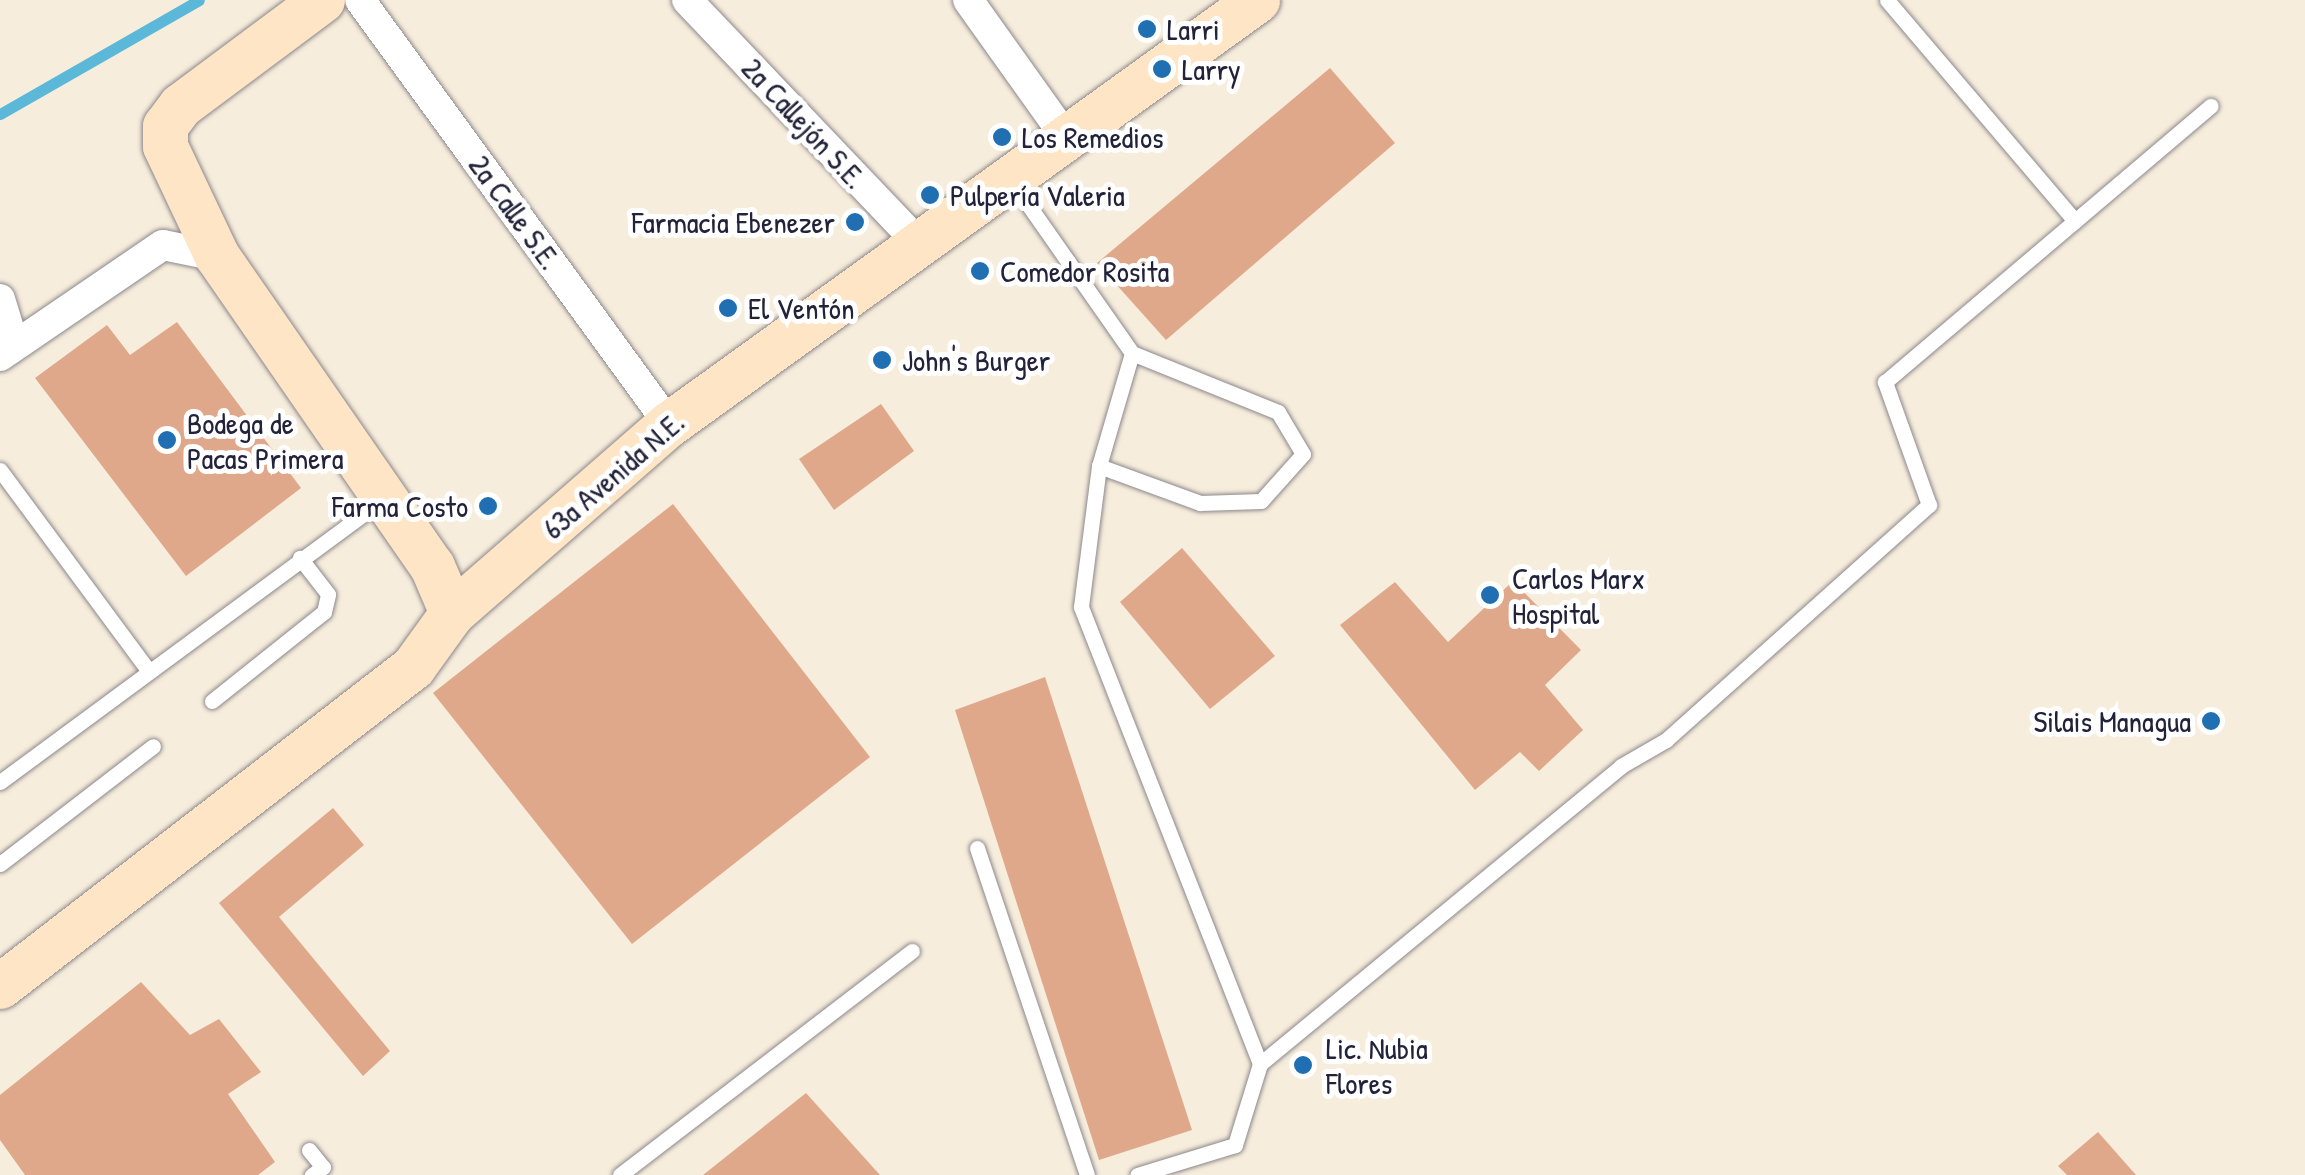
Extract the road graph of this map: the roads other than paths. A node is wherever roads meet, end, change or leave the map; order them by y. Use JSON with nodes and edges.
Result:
{"nodes":[{"id":1,"x":322,"y":0,"type":"edge"},
{"id":2,"x":360,"y":0,"type":"edge"},
{"id":3,"x":688,"y":0,"type":"edge"},
{"id":4,"x":968,"y":0,"type":"edge"},
{"id":5,"x":1257,"y":0,"type":"edge"},
{"id":6,"x":1887,"y":0,"type":"edge"},
{"id":7,"x":2211,"y":106,"type":"dead end"},
{"id":8,"x":1070,"y":142,"type":"junction"},
{"id":9,"x":1012,"y":184,"type":"junction"},
{"id":10,"x":2075,"y":221,"type":"junction"},
{"id":11,"x":920,"y":246,"type":"junction"},
{"id":12,"x":217,"y":256,"type":"junction"},
{"id":13,"x":0,"y":299,"type":"edge"},
{"id":14,"x":7,"y":351,"type":"edge"},
{"id":15,"x":1132,"y":353,"type":"junction"},
{"id":16,"x":669,"y":424,"type":"junction"},
{"id":17,"x":1099,"y":466,"type":"junction"},
{"id":18,"x":0,"y":470,"type":"edge"},
{"id":19,"x":385,"y":498,"type":"junction"},
{"id":20,"x":300,"y":558,"type":"junction"},
{"id":21,"x":452,"y":613,"type":"junction"},
{"id":22,"x":149,"y":671,"type":"junction"},
{"id":23,"x":212,"y":700,"type":"dead end"},
{"id":24,"x":153,"y":746,"type":"dead end"},
{"id":25,"x":0,"y":782,"type":"edge"},
{"id":26,"x":977,"y":848,"type":"dead end"},
{"id":27,"x":0,"y":864,"type":"edge"},
{"id":28,"x":912,"y":951,"type":"dead end"},
{"id":29,"x":0,"y":986,"type":"edge"},
{"id":30,"x":1260,"y":1064,"type":"junction"},
{"id":31,"x":309,"y":1150,"type":"dead end"},
{"id":32,"x":312,"y":1175,"type":"edge"},
{"id":33,"x":620,"y":1175,"type":"edge"},
{"id":34,"x":1086,"y":1175,"type":"edge"},
{"id":35,"x":1137,"y":1175,"type":"edge"}],
"edges":[{"from":1,"to":12,"type":"street"},
{"from":2,"to":16,"type":"street","name":"2a Calle S.E."},
{"from":3,"to":11,"type":"street","name":"2a Callejón S.E."},
{"from":4,"to":8,"type":"street"},
{"from":5,"to":8,"type":"street","name":"63a Avenida N.E."},
{"from":6,"to":10,"type":"lane"},
{"from":7,"to":10,"type":"lane"},
{"from":8,"to":9,"type":"street","name":"63a Avenida N.E."},
{"from":9,"to":11,"type":"street","name":"63a Avenida N.E."},
{"from":9,"to":15,"type":"lane"},
{"from":10,"to":30,"type":"lane"},
{"from":11,"to":16,"type":"street","name":"63a Avenida N.E."},
{"from":12,"to":14,"type":"street"},
{"from":12,"to":19,"type":"street"},
{"from":13,"to":14,"type":"street"},
{"from":15,"to":17,"type":"lane"},
{"from":15,"to":17,"type":"lane"},
{"from":16,"to":21,"type":"street","name":"63a Avenida N.E."},
{"from":17,"to":30,"type":"lane"},
{"from":18,"to":22,"type":"lane"},
{"from":19,"to":20,"type":"lane"},
{"from":19,"to":21,"type":"street"},
{"from":20,"to":22,"type":"lane"},
{"from":20,"to":23,"type":"lane"},
{"from":21,"to":29,"type":"street","name":"63a Avenida N.E."},
{"from":22,"to":25,"type":"lane"},
{"from":24,"to":27,"type":"lane"},
{"from":26,"to":34,"type":"lane"},
{"from":28,"to":33,"type":"lane"},
{"from":30,"to":35,"type":"lane"},
{"from":31,"to":32,"type":"lane"}]}
